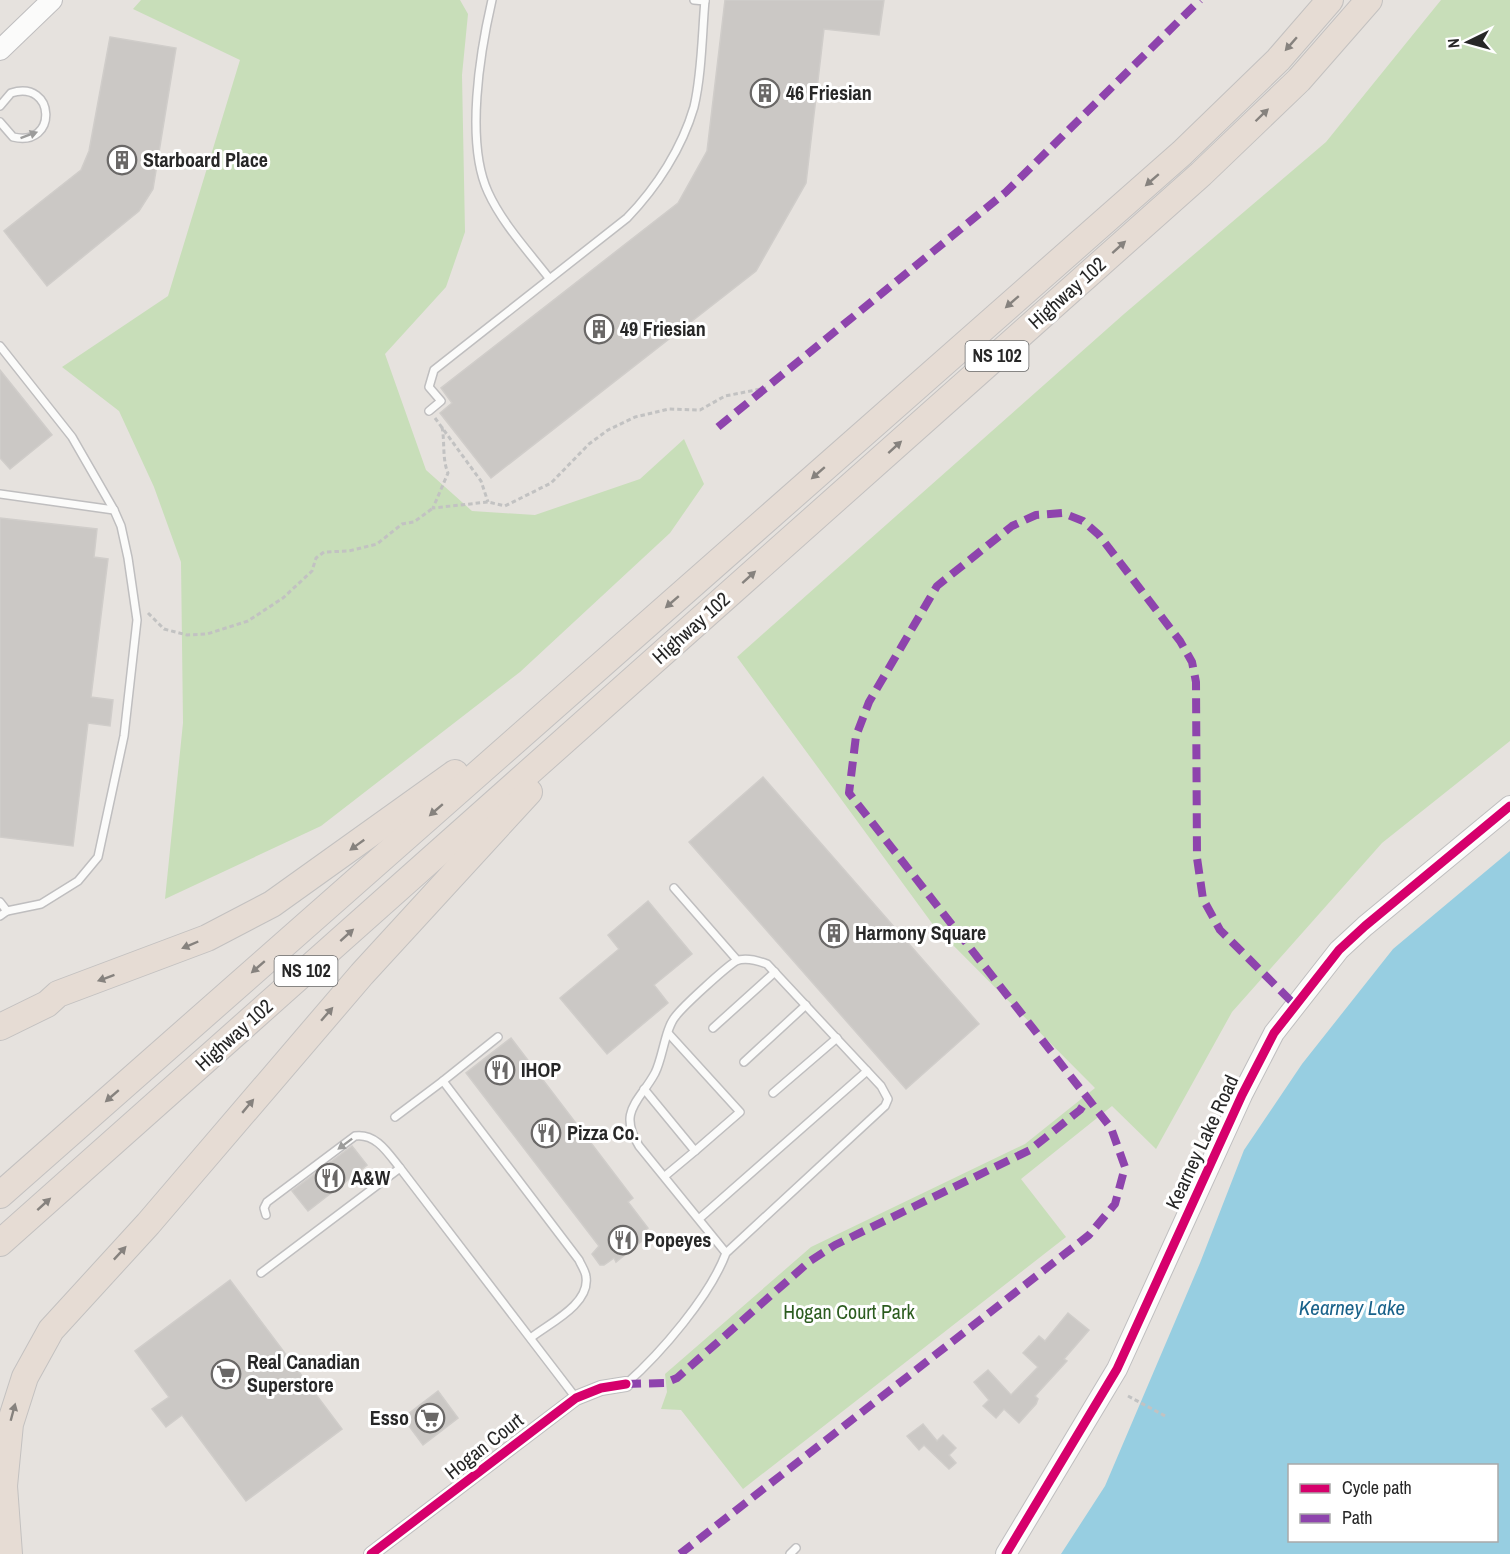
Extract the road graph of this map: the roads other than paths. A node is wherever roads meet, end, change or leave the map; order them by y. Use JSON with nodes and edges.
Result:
{"nodes":[{"id":1,"x":52,"y":0,"type":"edge"},
{"id":2,"x":492,"y":0,"type":"edge"},
{"id":3,"x":694,"y":0,"type":"edge"},
{"id":4,"x":705,"y":0,"type":"edge"},
{"id":5,"x":1330,"y":0,"type":"edge"},
{"id":6,"x":1369,"y":0,"type":"edge"},
{"id":7,"x":0,"y":50,"type":"edge"},
{"id":8,"x":0,"y":106,"type":"edge"},
{"id":9,"x":0,"y":122,"type":"edge"},
{"id":10,"x":549,"y":278,"type":"junction"},
{"id":11,"x":0,"y":346,"type":"edge"},
{"id":12,"x":429,"y":411,"type":"road end"},
{"id":13,"x":0,"y":494,"type":"edge"},
{"id":14,"x":114,"y":510,"type":"junction"},
{"id":15,"x":590,"y":674,"type":"junction"},
{"id":16,"x":612,"y":699,"type":"junction"},
{"id":17,"x":1510,"y":806,"type":"edge"},
{"id":18,"x":674,"y":888,"type":"dead end"},
{"id":19,"x":0,"y":902,"type":"edge"},
{"id":20,"x":7,"y":911,"type":"junction"},
{"id":21,"x":0,"y":916,"type":"edge"},
{"id":22,"x":737,"y":960,"type":"junction"},
{"id":23,"x":775,"y":972,"type":"junction"},
{"id":24,"x":58,"y":994,"type":"junction"},
{"id":25,"x":806,"y":1005,"type":"junction"},
{"id":26,"x":0,"y":1011,"type":"edge"},
{"id":27,"x":0,"y":1027,"type":"edge"},
{"id":28,"x":713,"y":1028,"type":"dead end"},
{"id":29,"x":669,"y":1034,"type":"junction"},
{"id":30,"x":498,"y":1037,"type":"dead end"},
{"id":31,"x":837,"y":1038,"type":"junction"},
{"id":32,"x":744,"y":1062,"type":"dead end"},
{"id":33,"x":867,"y":1071,"type":"junction"},
{"id":34,"x":443,"y":1081,"type":"junction"},
{"id":35,"x":644,"y":1089,"type":"junction"},
{"id":36,"x":773,"y":1093,"type":"dead end"},
{"id":37,"x":395,"y":1117,"type":"dead end"},
{"id":38,"x":695,"y":1151,"type":"junction"},
{"id":39,"x":400,"y":1168,"type":"junction"},
{"id":40,"x":665,"y":1176,"type":"junction"},
{"id":41,"x":0,"y":1195,"type":"edge"},
{"id":42,"x":266,"y":1215,"type":"dead end"},
{"id":43,"x":700,"y":1218,"type":"junction"},
{"id":44,"x":0,"y":1243,"type":"edge"},
{"id":45,"x":726,"y":1252,"type":"junction"},
{"id":46,"x":261,"y":1273,"type":"dead end"},
{"id":47,"x":532,"y":1337,"type":"junction"},
{"id":48,"x":626,"y":1384,"type":"joint"},
{"id":49,"x":576,"y":1398,"type":"junction"},
{"id":50,"x":0,"y":1546,"type":"edge"},
{"id":51,"x":8,"y":1554,"type":"edge"},
{"id":52,"x":371,"y":1554,"type":"edge"},
{"id":53,"x":1006,"y":1554,"type":"edge"}],
"edges":[{"from":1,"to":7,"type":"main road"},
{"from":2,"to":10,"type":"lane"},
{"from":3,"to":4,"type":"lane"},
{"from":4,"to":10,"type":"lane"},
{"from":5,"to":15,"type":"highway","name":"Highway 102","number":"NS 102","one_way":true},
{"from":16,"to":6,"type":"highway","name":"Highway 102","number":"NS 102","one_way":true},
{"from":9,"to":8,"type":"lane","one_way":true},
{"from":10,"to":12,"type":"lane"},
{"from":11,"to":14,"type":"lane"},
{"from":13,"to":14,"type":"lane"},
{"from":14,"to":20,"type":"lane"},
{"from":15,"to":24,"type":"highway","one_way":true},
{"from":15,"to":41,"type":"highway","name":"Highway 102","number":"NS 102","one_way":true},
{"from":44,"to":16,"type":"highway","name":"Highway 102","number":"NS 102","one_way":true},
{"from":51,"to":16,"type":"highway","one_way":true},
{"from":17,"to":53,"type":"main road","name":"Kearney Lake Road"},
{"from":18,"to":22,"type":"lane"},
{"from":19,"to":20,"type":"lane"},
{"from":20,"to":21,"type":"lane"},
{"from":22,"to":23,"type":"lane"},
{"from":22,"to":29,"type":"lane"},
{"from":23,"to":25,"type":"lane"},
{"from":23,"to":28,"type":"lane"},
{"from":24,"to":26,"type":"highway"},
{"from":24,"to":27,"type":"highway"},
{"from":25,"to":31,"type":"lane"},
{"from":25,"to":32,"type":"lane"},
{"from":29,"to":35,"type":"lane"},
{"from":29,"to":38,"type":"lane"},
{"from":30,"to":34,"type":"lane"},
{"from":31,"to":33,"type":"lane"},
{"from":31,"to":36,"type":"lane"},
{"from":33,"to":43,"type":"lane"},
{"from":33,"to":45,"type":"lane"},
{"from":34,"to":37,"type":"lane"},
{"from":34,"to":47,"type":"lane"},
{"from":35,"to":38,"type":"lane"},
{"from":35,"to":40,"type":"lane"},
{"from":38,"to":40,"type":"lane"},
{"from":39,"to":42,"type":"lane","one_way":true},
{"from":39,"to":46,"type":"lane"},
{"from":39,"to":47,"type":"lane"},
{"from":40,"to":43,"type":"lane"},
{"from":43,"to":45,"type":"lane"},
{"from":45,"to":48,"type":"lane"},
{"from":47,"to":49,"type":"lane"},
{"from":48,"to":49,"type":"street","name":"Hogan Court"},
{"from":49,"to":52,"type":"street","name":"Hogan Court"},
{"from":50,"to":51,"type":"main road"}]}
